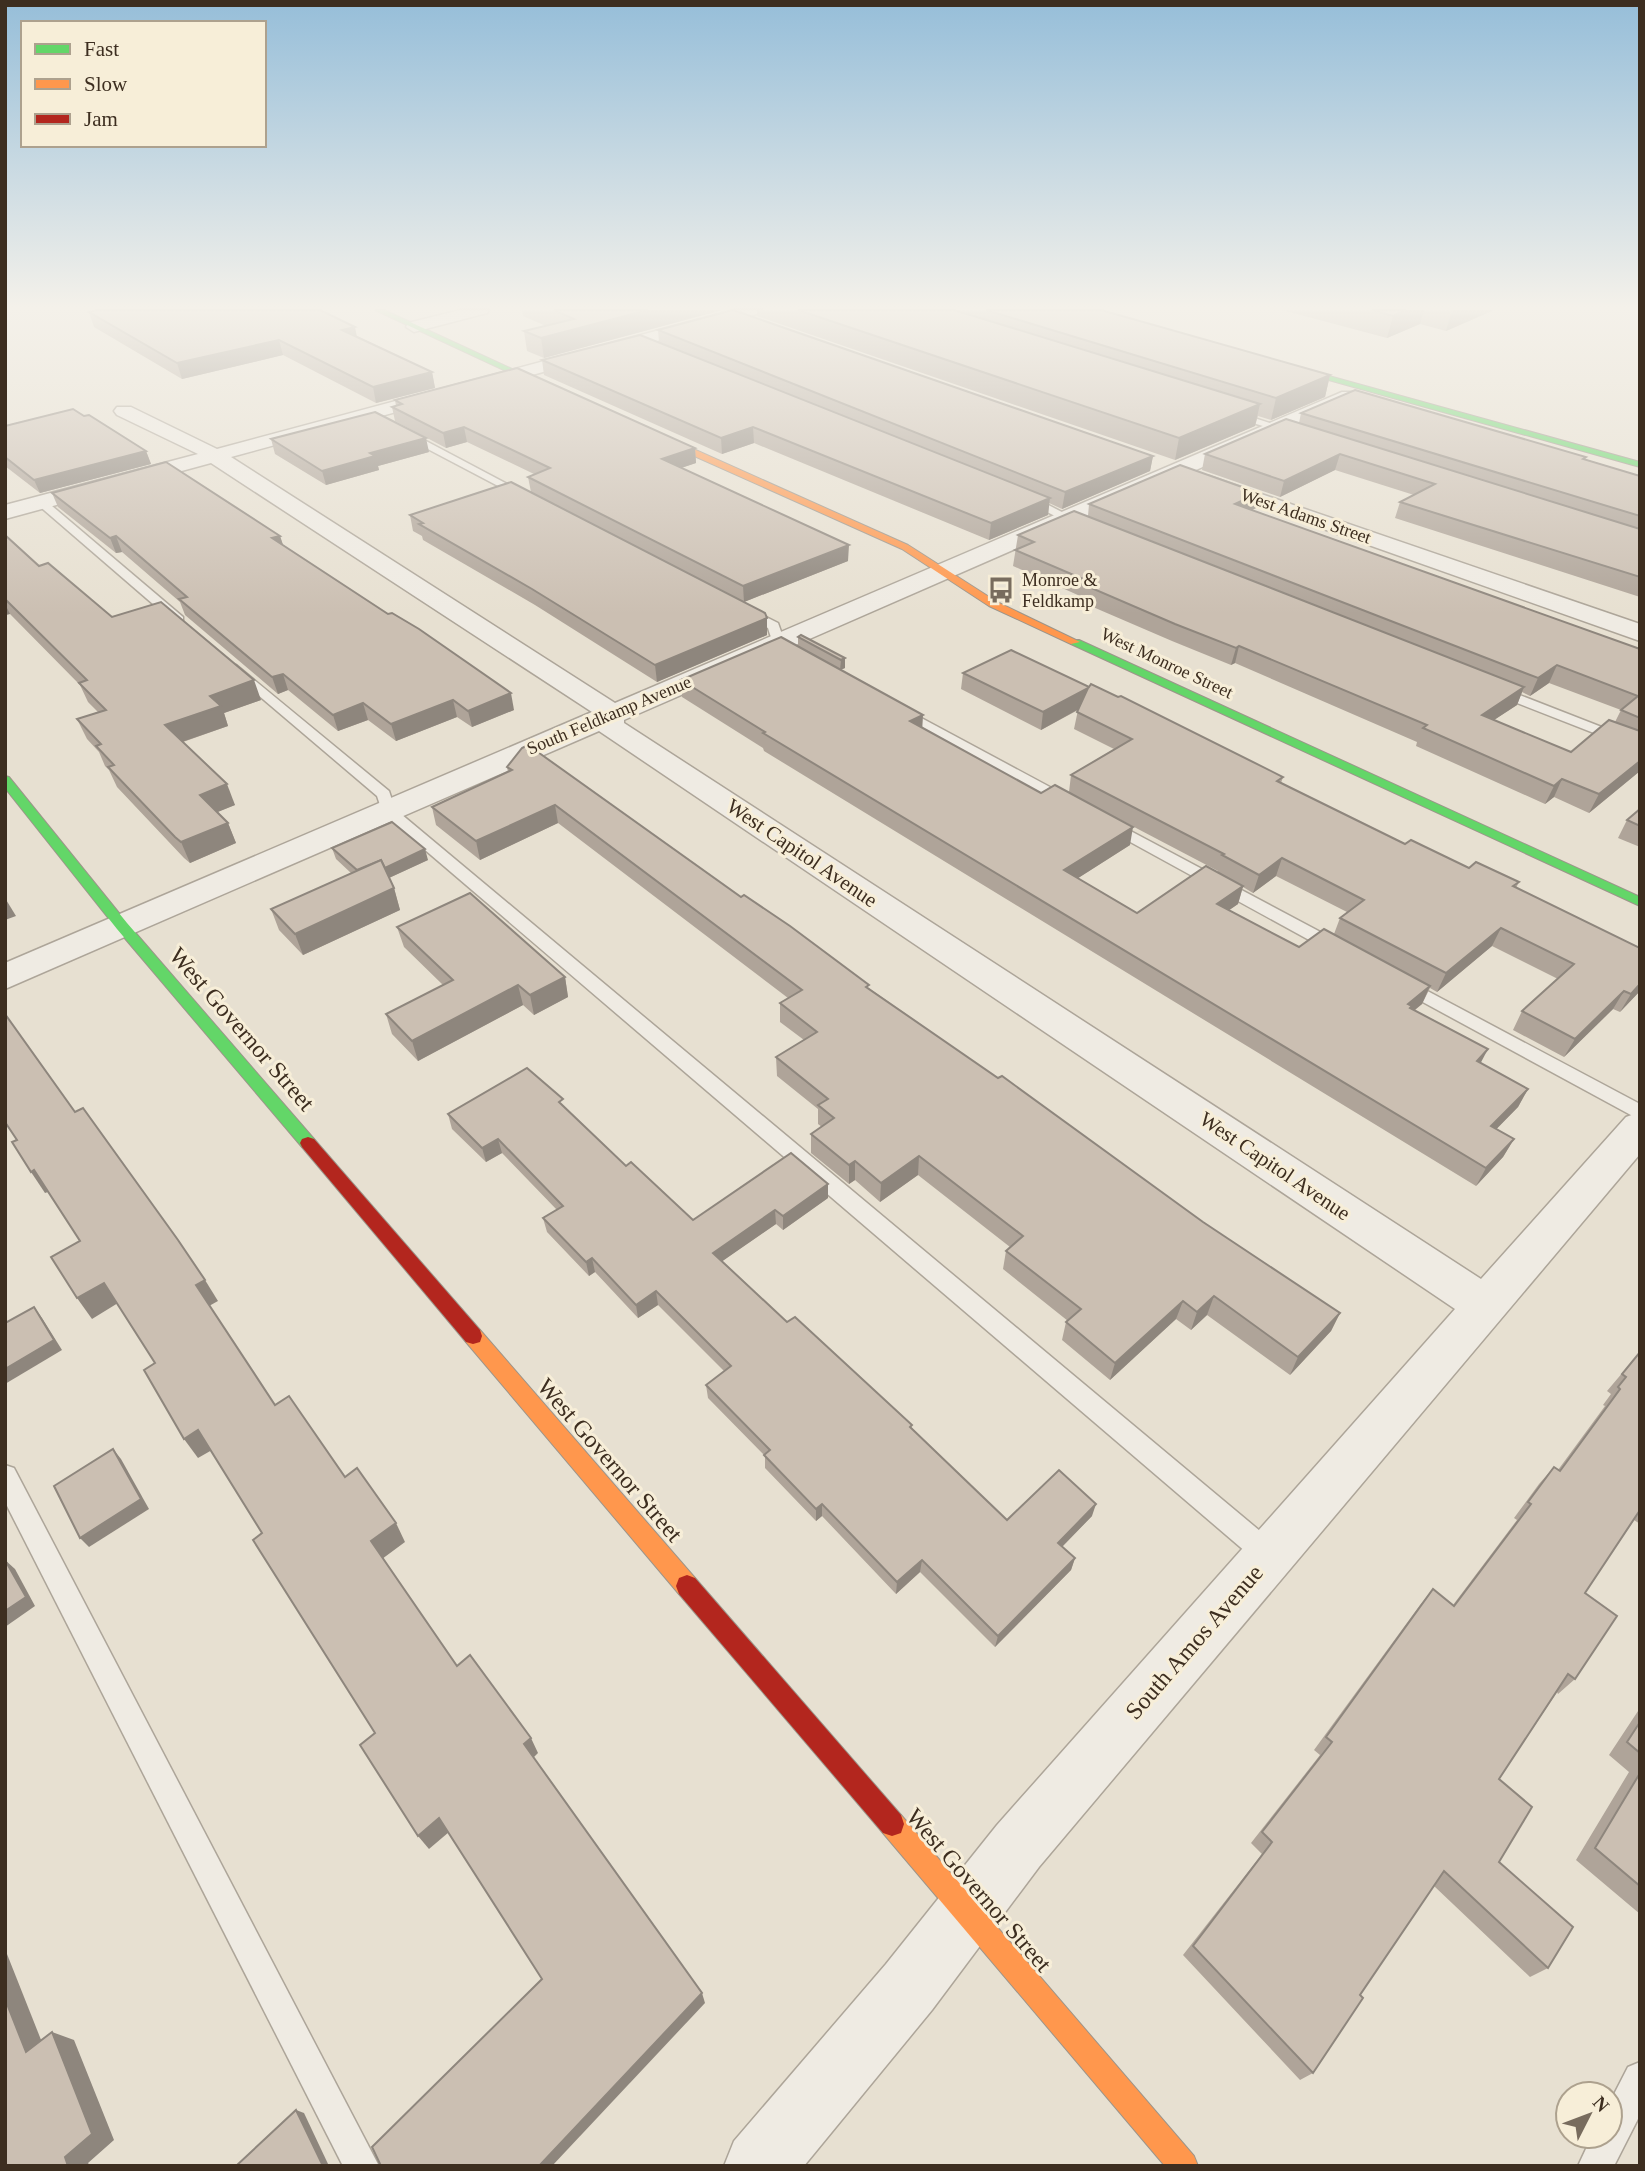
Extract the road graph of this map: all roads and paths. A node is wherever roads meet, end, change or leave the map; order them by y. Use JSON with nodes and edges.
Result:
{"nodes":[{"id":1,"x":124,"y":411,"type":"dead end"},
{"id":2,"x":378,"y":411,"type":"edge"},
{"id":3,"x":1223,"y":411,"type":"edge"},
{"id":4,"x":1312,"y":411,"type":"edge"},
{"id":5,"x":1449,"y":411,"type":"edge"},
{"id":6,"x":368,"y":414,"type":"junction"},
{"id":7,"x":630,"y":424,"type":"edge"},
{"id":8,"x":1275,"y":427,"type":"junction"},
{"id":9,"x":1301,"y":435,"type":"edge"},
{"id":10,"x":213,"y":455,"type":"junction"},
{"id":11,"x":1153,"y":462,"type":"edge"},
{"id":12,"x":1640,"y":466,"type":"edge"},
{"id":13,"x":1176,"y":470,"type":"junction"},
{"id":14,"x":1010,"y":492,"type":"edge"},
{"id":15,"x":41,"y":502,"type":"junction"},
{"id":16,"x":540,"y":504,"type":"edge"},
{"id":17,"x":5,"y":512,"type":"edge"},
{"id":18,"x":1065,"y":518,"type":"junction"},
{"id":19,"x":1091,"y":528,"type":"edge"},
{"id":20,"x":944,"y":570,"type":"junction"},
{"id":21,"x":725,"y":600,"type":"edge"},
{"id":22,"x":190,"y":629,"type":"edge"},
{"id":23,"x":1640,"y":633,"type":"edge"},
{"id":24,"x":778,"y":642,"type":"junction"},
{"id":25,"x":221,"y":656,"type":"edge"},
{"id":26,"x":807,"y":660,"type":"edge"},
{"id":27,"x":1484,"y":685,"type":"edge"},
{"id":28,"x":880,"y":700,"type":"edge"},
{"id":29,"x":612,"y":713,"type":"junction"},
{"id":30,"x":1640,"y":747,"type":"edge"},
{"id":31,"x":5,"y":780,"type":"edge"},
{"id":32,"x":21,"y":801,"type":"junction"},
{"id":33,"x":5,"y":807,"type":"edge"},
{"id":34,"x":388,"y":811,"type":"junction"},
{"id":35,"x":1640,"y":902,"type":"edge"},
{"id":36,"x":122,"y":926,"type":"junction"},
{"id":37,"x":1354,"y":957,"type":"edge"},
{"id":38,"x":5,"y":977,"type":"edge"},
{"id":39,"x":1390,"y":977,"type":"edge"},
{"id":40,"x":1640,"y":1113,"type":"edge"},
{"id":41,"x":1640,"y":1127,"type":"edge"},
{"id":42,"x":1485,"y":1305,"type":"junction"},
{"id":43,"x":5,"y":1476,"type":"edge"},
{"id":44,"x":1269,"y":1555,"type":"junction"},
{"id":45,"x":968,"y":1910,"type":"junction"},
{"id":46,"x":1640,"y":2079,"type":"edge"},
{"id":47,"x":362,"y":2166,"type":"edge"},
{"id":48,"x":759,"y":2166,"type":"edge"},
{"id":49,"x":1184,"y":2166,"type":"edge"},
{"id":50,"x":1595,"y":2166,"type":"edge"}],
"edges":[{"from":1,"to":10,"type":"street","name":"West Capitol Avenue"},
{"from":2,"to":6,"type":"street"},
{"from":3,"to":8,"type":"lane"},
{"from":4,"to":8,"type":"street","name":"South Feldkamp Avenue"},
{"from":5,"to":12,"type":"street"},
{"from":6,"to":10,"type":"street"},
{"from":6,"to":16,"type":"lane"},
{"from":7,"to":20,"type":"street","name":"West Monroe Street"},
{"from":8,"to":9,"type":"lane"},
{"from":8,"to":13,"type":"street","name":"South Feldkamp Avenue"},
{"from":10,"to":15,"type":"street"},
{"from":10,"to":29,"type":"street","name":"West Capitol Avenue"},
{"from":11,"to":13,"type":"street","name":"West Adams Street"},
{"from":13,"to":18,"type":"street","name":"South Feldkamp Avenue"},
{"from":13,"to":23,"type":"street","name":"West Adams Street"},
{"from":14,"to":18,"type":"lane"},
{"from":15,"to":17,"type":"street"},
{"from":15,"to":22,"type":"lane"},
{"from":18,"to":19,"type":"lane"},
{"from":18,"to":20,"type":"street","name":"South Feldkamp Avenue"},
{"from":20,"to":24,"type":"street","name":"South Feldkamp Avenue"},
{"from":20,"to":35,"type":"street","name":"West Monroe Street"},
{"from":21,"to":24,"type":"lane"},
{"from":24,"to":26,"type":"lane"},
{"from":24,"to":29,"type":"street","name":"South Feldkamp Avenue"},
{"from":25,"to":34,"type":"lane"},
{"from":27,"to":30,"type":"lane"},
{"from":28,"to":37,"type":"lane"},
{"from":29,"to":34,"type":"street","name":"South Feldkamp Avenue"},
{"from":29,"to":42,"type":"street","name":"West Capitol Avenue"},
{"from":31,"to":32,"type":"street","name":"West Governor Street"},
{"from":32,"to":33,"type":"lane"},
{"from":32,"to":36,"type":"street","name":"West Governor Street"},
{"from":34,"to":36,"type":"street","name":"South Feldkamp Avenue"},
{"from":34,"to":44,"type":"lane"},
{"from":36,"to":38,"type":"street","name":"South Feldkamp Avenue"},
{"from":36,"to":45,"type":"street","name":"West Governor Street"},
{"from":39,"to":40,"type":"lane"},
{"from":41,"to":42,"type":"street","name":"South Amos Avenue"},
{"from":42,"to":44,"type":"street","name":"South Amos Avenue"},
{"from":43,"to":47,"type":"lane"},
{"from":44,"to":45,"type":"street","name":"South Amos Avenue"},
{"from":45,"to":48,"type":"street","name":"South Amos Avenue"},
{"from":45,"to":49,"type":"street","name":"West Governor Street"},
{"from":46,"to":50,"type":"lane"}]}
